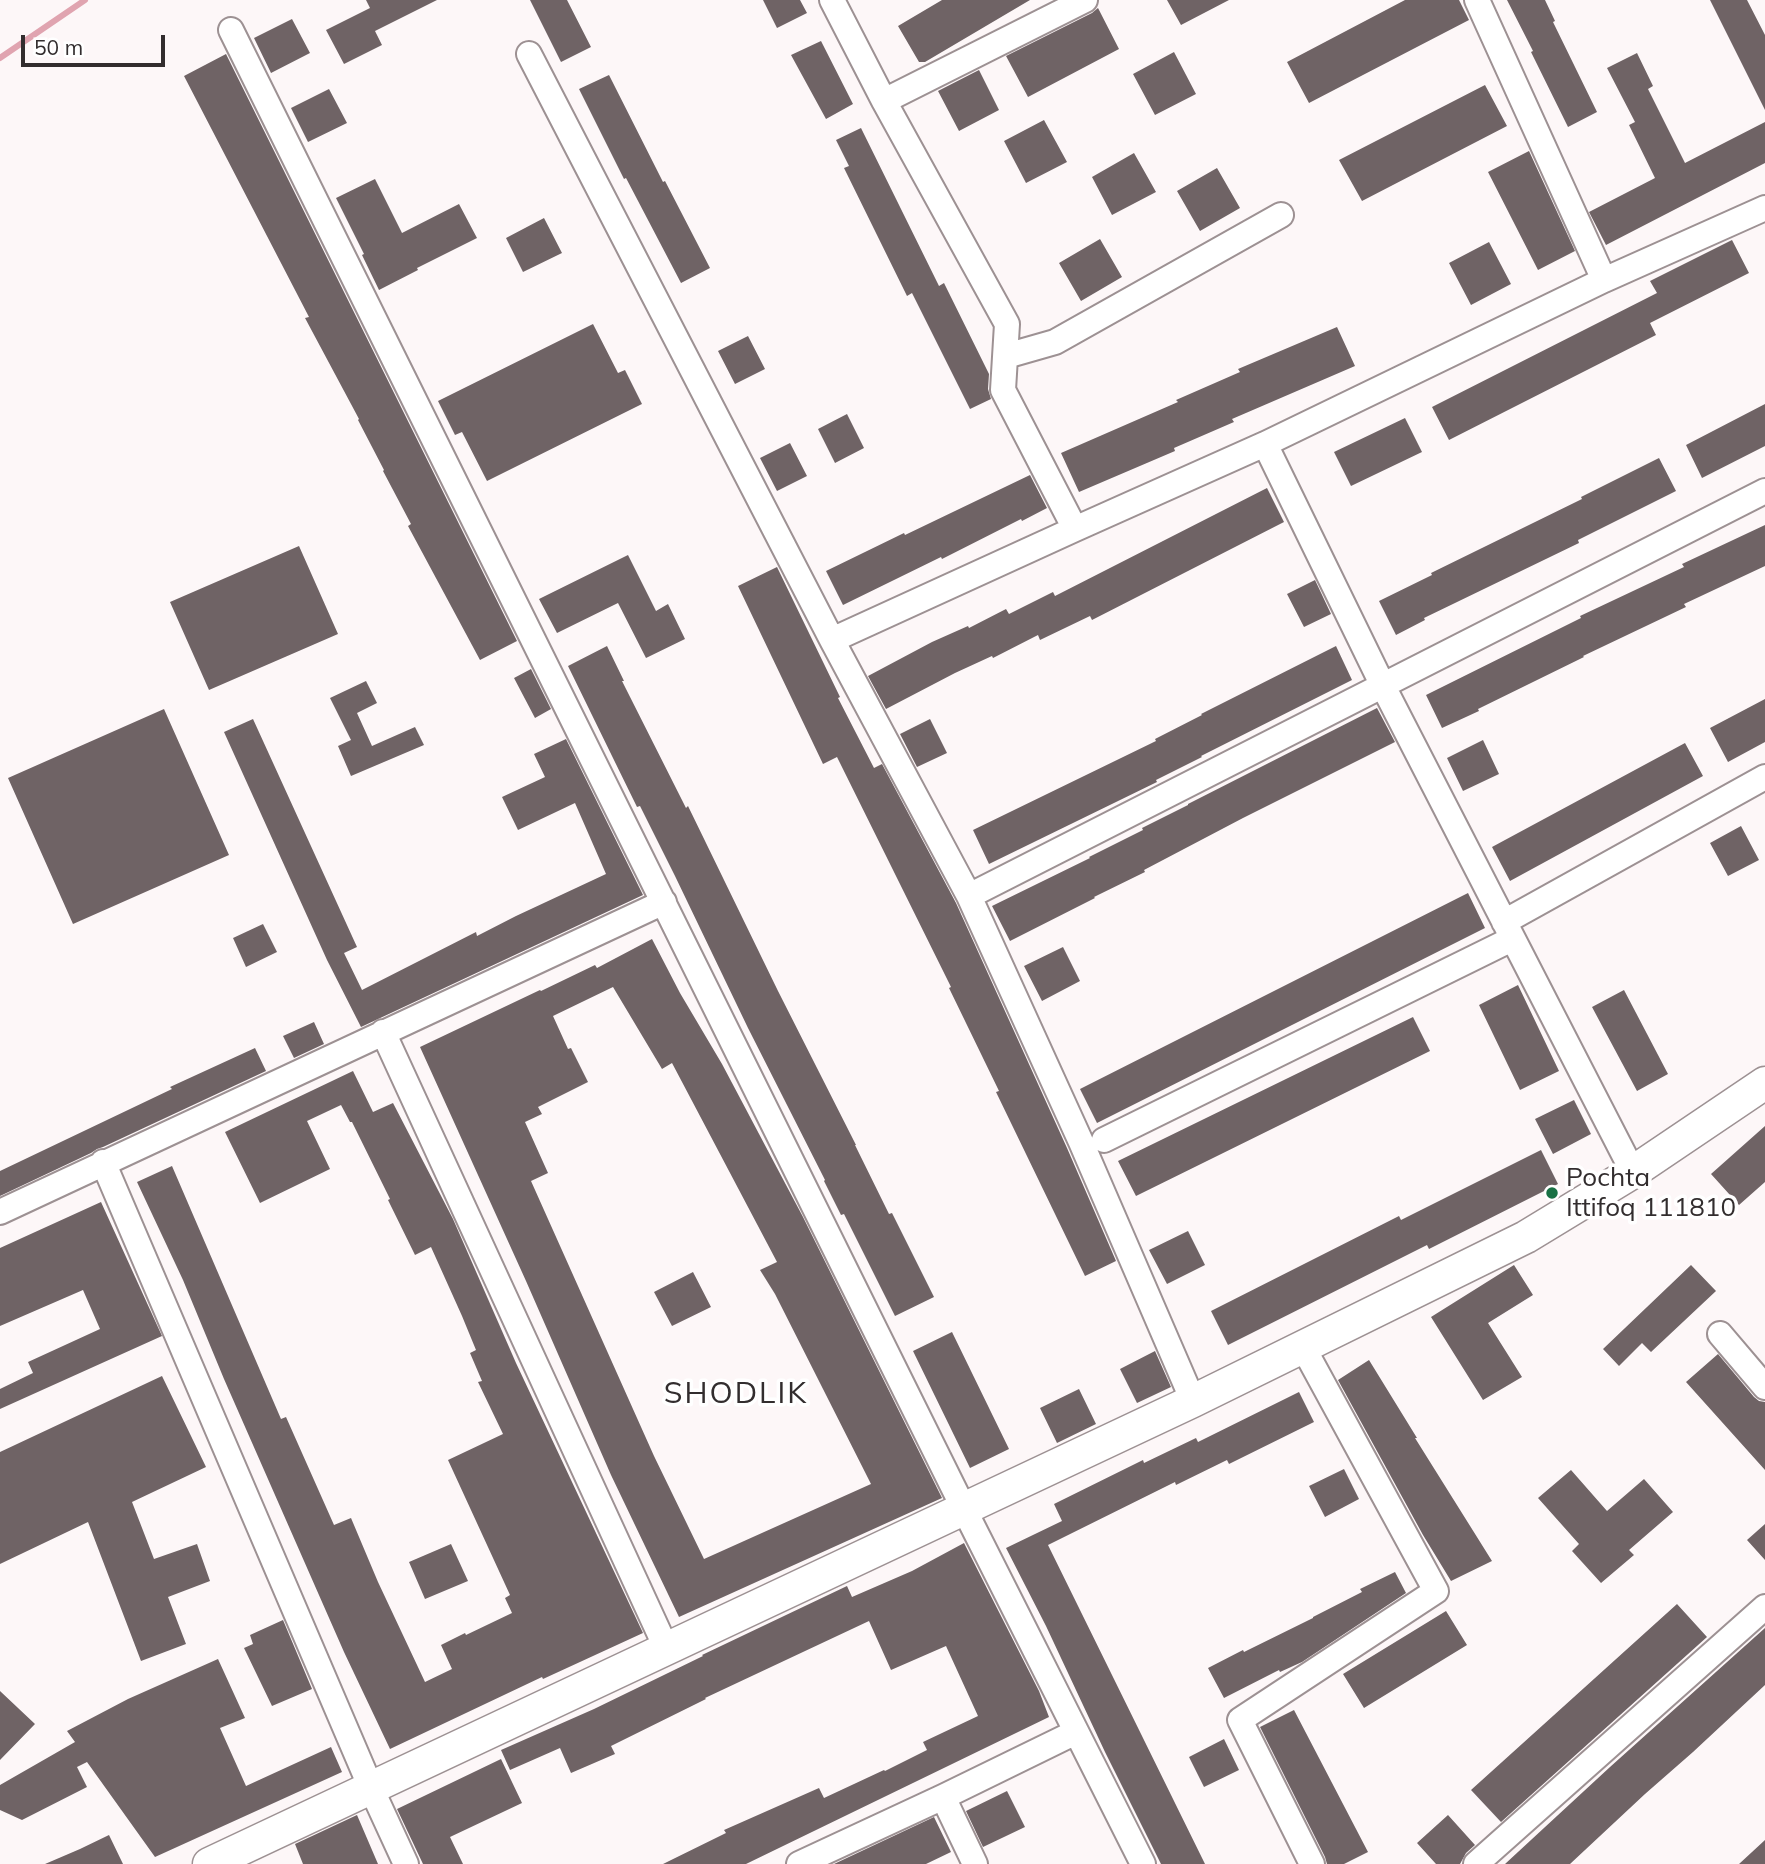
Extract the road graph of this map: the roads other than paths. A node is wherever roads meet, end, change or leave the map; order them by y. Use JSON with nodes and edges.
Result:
{"nodes":[{"id":1,"x":832,"y":0,"type":"edge"},
{"id":2,"x":1085,"y":0,"type":"edge"},
{"id":3,"x":1477,"y":0,"type":"edge"},
{"id":4,"x":231,"y":30,"type":"dead end"},
{"id":5,"x":529,"y":54,"type":"dead end"},
{"id":6,"x":884,"y":101,"type":"junction"},
{"id":7,"x":1765,"y":208,"type":"edge"},
{"id":8,"x":1281,"y":215,"type":"dead end"},
{"id":9,"x":1604,"y":281,"type":"junction"},
{"id":10,"x":1006,"y":356,"type":"junction"},
{"id":11,"x":1265,"y":444,"type":"junction"},
{"id":12,"x":1765,"y":491,"type":"edge"},
{"id":13,"x":1075,"y":528,"type":"junction"},
{"id":14,"x":832,"y":640,"type":"junction"},
{"id":15,"x":1383,"y":687,"type":"junction"},
{"id":16,"x":1765,"y":777,"type":"edge"},
{"id":17,"x":969,"y":896,"type":"junction"},
{"id":18,"x":664,"y":902,"type":"junction"},
{"id":19,"x":1508,"y":931,"type":"junction"},
{"id":20,"x":383,"y":1032,"type":"junction"},
{"id":21,"x":1765,"y":1083,"type":"edge"},
{"id":22,"x":1104,"y":1140,"type":"dead end"},
{"id":23,"x":103,"y":1162,"type":"junction"},
{"id":24,"x":1633,"y":1172,"type":"junction"},
{"id":25,"x":0,"y":1212,"type":"edge"},
{"id":26,"x":1720,"y":1334,"type":"dead end"},
{"id":27,"x":1303,"y":1347,"type":"junction"},
{"id":28,"x":1765,"y":1387,"type":"edge"},
{"id":29,"x":1193,"y":1401,"type":"junction"},
{"id":30,"x":964,"y":1509,"type":"junction"},
{"id":31,"x":1765,"y":1607,"type":"edge"},
{"id":32,"x":667,"y":1650,"type":"junction"},
{"id":33,"x":1076,"y":1732,"type":"junction"},
{"id":34,"x":371,"y":1788,"type":"junction"},
{"id":35,"x":943,"y":1797,"type":"junction"},
{"id":36,"x":209,"y":1864,"type":"edge"},
{"id":37,"x":406,"y":1864,"type":"edge"},
{"id":38,"x":799,"y":1864,"type":"edge"},
{"id":39,"x":975,"y":1864,"type":"edge"},
{"id":40,"x":1143,"y":1864,"type":"edge"},
{"id":41,"x":1312,"y":1864,"type":"edge"},
{"id":42,"x":1476,"y":1864,"type":"edge"}],
"edges":[{"from":1,"to":6,"type":"street"},
{"from":2,"to":6,"type":"street"},
{"from":3,"to":9,"type":"street"},
{"from":4,"to":18,"type":"street"},
{"from":5,"to":14,"type":"street"},
{"from":6,"to":10,"type":"street"},
{"from":7,"to":9,"type":"street"},
{"from":8,"to":10,"type":"street"},
{"from":9,"to":11,"type":"street"},
{"from":10,"to":13,"type":"street"},
{"from":11,"to":13,"type":"street"},
{"from":11,"to":15,"type":"street"},
{"from":12,"to":15,"type":"street"},
{"from":13,"to":14,"type":"street"},
{"from":14,"to":17,"type":"street"},
{"from":15,"to":17,"type":"street"},
{"from":15,"to":19,"type":"street"},
{"from":16,"to":19,"type":"street"},
{"from":17,"to":29,"type":"street"},
{"from":18,"to":20,"type":"street"},
{"from":18,"to":30,"type":"street"},
{"from":19,"to":22,"type":"street"},
{"from":19,"to":24,"type":"street"},
{"from":20,"to":23,"type":"street"},
{"from":20,"to":32,"type":"street"},
{"from":21,"to":24,"type":"main road"},
{"from":23,"to":25,"type":"street"},
{"from":23,"to":34,"type":"street"},
{"from":24,"to":27,"type":"main road"},
{"from":26,"to":28,"type":"street"},
{"from":27,"to":29,"type":"main road"},
{"from":27,"to":41,"type":"street"},
{"from":29,"to":30,"type":"main road"},
{"from":30,"to":32,"type":"main road"},
{"from":30,"to":33,"type":"street"},
{"from":31,"to":42,"type":"street"},
{"from":32,"to":34,"type":"main road"},
{"from":33,"to":35,"type":"street"},
{"from":33,"to":40,"type":"street"},
{"from":34,"to":36,"type":"main road"},
{"from":34,"to":37,"type":"street"},
{"from":35,"to":38,"type":"street"},
{"from":35,"to":39,"type":"street"}]}
